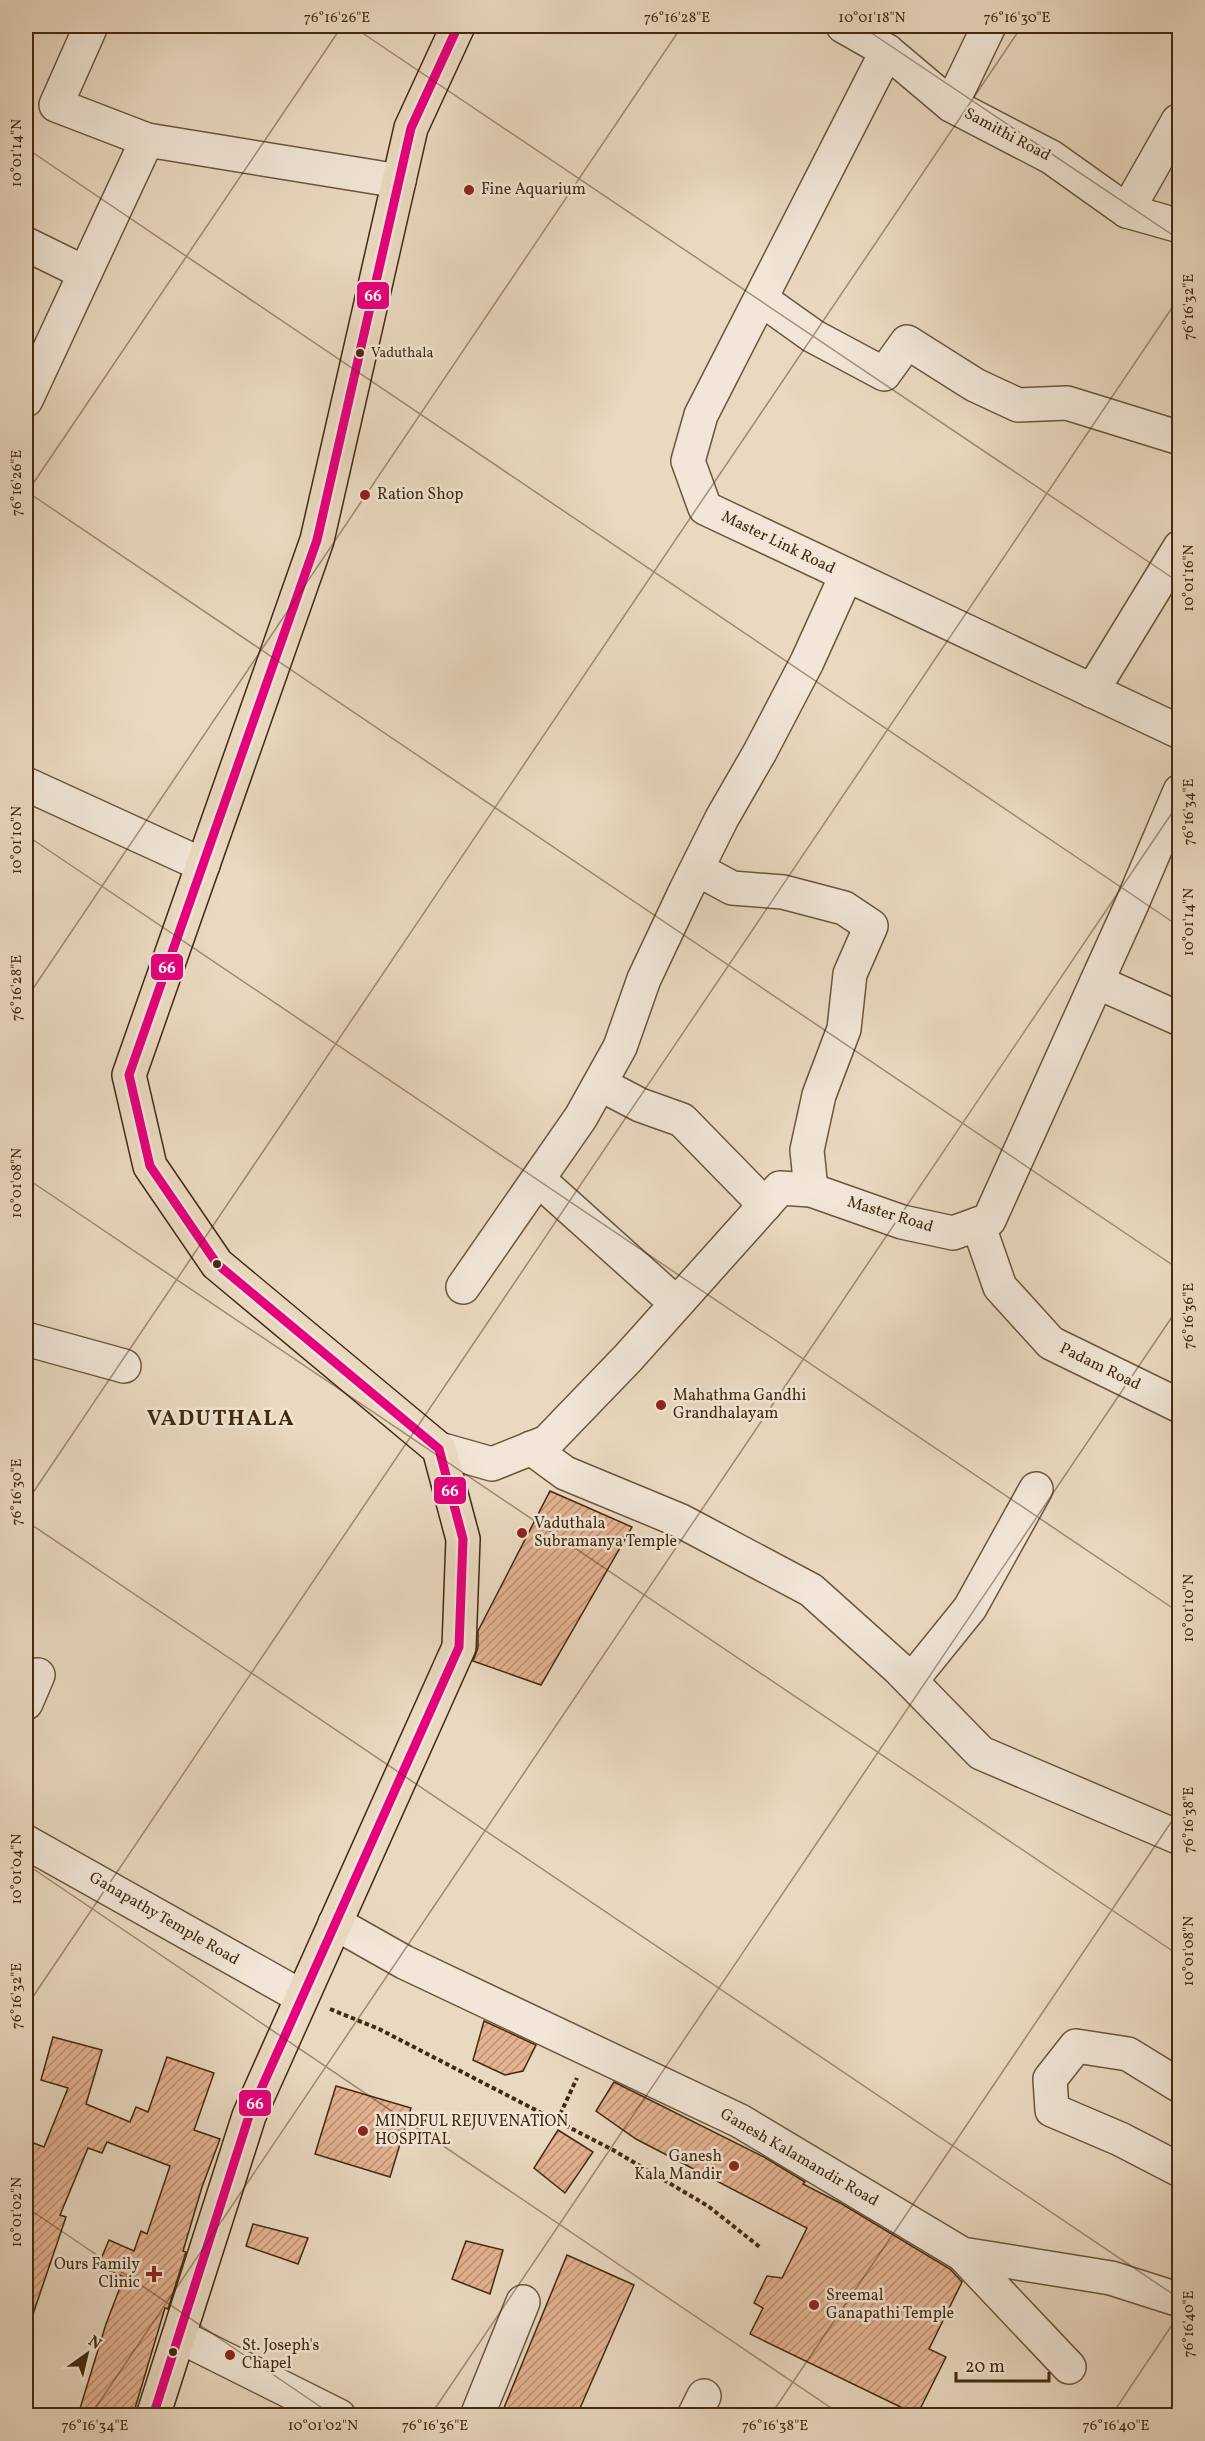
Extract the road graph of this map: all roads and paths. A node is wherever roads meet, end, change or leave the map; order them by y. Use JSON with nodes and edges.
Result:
{"nodes":[{"id":1,"x":91,"y":26,"type":"edge"},
{"id":2,"x":458,"y":26,"type":"edge"},
{"id":3,"x":843,"y":26,"type":"edge"},
{"id":4,"x":989,"y":26,"type":"edge"},
{"id":5,"x":887,"y":51,"type":"junction"},
{"id":6,"x":951,"y":105,"type":"junction"},
{"id":7,"x":1178,"y":121,"type":"edge"},
{"id":8,"x":147,"y":140,"type":"junction"},
{"id":9,"x":399,"y":181,"type":"junction"},
{"id":10,"x":1127,"y":211,"type":"junction"},
{"id":11,"x":1179,"y":226,"type":"edge"},
{"id":12,"x":26,"y":244,"type":"edge"},
{"id":13,"x":86,"y":273,"type":"junction"},
{"id":14,"x":761,"y":299,"type":"junction"},
{"id":15,"x":26,"y":400,"type":"edge"},
{"id":16,"x":1179,"y":438,"type":"edge"},
{"id":17,"x":1179,"y":547,"type":"edge"},
{"id":18,"x":846,"y":576,"type":"junction"},
{"id":19,"x":1092,"y":691,"type":"junction"},
{"id":20,"x":1179,"y":732,"type":"edge"},
{"id":21,"x":26,"y":784,"type":"edge"},
{"id":22,"x":1179,"y":791,"type":"edge"},
{"id":23,"x":203,"y":865,"type":"junction"},
{"id":24,"x":697,"y":869,"type":"junction"},
{"id":25,"x":1097,"y":982,"type":"junction"},
{"id":26,"x":1179,"y":1019,"type":"edge"},
{"id":27,"x":600,"y":1084,"type":"junction"},
{"id":28,"x":539,"y":1180,"type":"junction"},
{"id":29,"x":811,"y":1190,"type":"junction"},
{"id":30,"x":765,"y":1205,"type":"junction"},
{"id":31,"x":978,"y":1224,"type":"junction"},
{"id":32,"x":463,"y":1287,"type":"dead end"},
{"id":33,"x":676,"y":1303,"type":"junction"},
{"id":34,"x":26,"y":1339,"type":"edge"},
{"id":35,"x":124,"y":1366,"type":"dead end"},
{"id":36,"x":1179,"y":1407,"type":"edge"},
{"id":37,"x":531,"y":1448,"type":"junction"},
{"id":38,"x":439,"y":1449,"type":"junction"},
{"id":39,"x":1036,"y":1489,"type":"dead end"},
{"id":40,"x":911,"y":1681,"type":"junction"},
{"id":41,"x":1179,"y":1838,"type":"edge"},
{"id":42,"x":26,"y":1842,"type":"edge"},
{"id":43,"x":336,"y":1923,"type":"junction"},
{"id":44,"x":302,"y":1997,"type":"junction"},
{"id":45,"x":589,"y":2050,"type":"junction"},
{"id":46,"x":1179,"y":2086,"type":"edge"},
{"id":47,"x":557,"y":2121,"type":"junction"},
{"id":48,"x":1179,"y":2170,"type":"edge"},
{"id":49,"x":761,"y":2248,"type":"dead end"},
{"id":50,"x":962,"y":2254,"type":"junction"},
{"id":51,"x":1179,"y":2300,"type":"edge"},
{"id":52,"x":524,"y":2302,"type":"dead end"},
{"id":53,"x":179,"y":2336,"type":"junction"},
{"id":54,"x":1069,"y":2367,"type":"dead end"},
{"id":55,"x":153,"y":2415,"type":"edge"},
{"id":56,"x":339,"y":2415,"type":"edge"},
{"id":57,"x":477,"y":2415,"type":"edge"}],
"edges":[{"from":1,"to":8,"type":"street"},
{"from":2,"to":9,"type":"main road"},
{"from":3,"to":5,"type":"street","name":"Samithi Road"},
{"from":4,"to":6,"type":"street"},
{"from":5,"to":6,"type":"street","name":"Samithi Road"},
{"from":5,"to":14,"type":"street","name":"Master Link Road"},
{"from":6,"to":10,"type":"street","name":"Samithi Road"},
{"from":7,"to":10,"type":"street"},
{"from":8,"to":9,"type":"street"},
{"from":8,"to":13,"type":"street"},
{"from":9,"to":23,"type":"main road"},
{"from":10,"to":11,"type":"street","name":"Samithi Road"},
{"from":12,"to":13,"type":"street"},
{"from":13,"to":15,"type":"street"},
{"from":14,"to":16,"type":"street"},
{"from":14,"to":18,"type":"street","name":"Master Link Road"},
{"from":17,"to":19,"type":"street"},
{"from":18,"to":19,"type":"street","name":"Master Link Road"},
{"from":18,"to":24,"type":"street"},
{"from":19,"to":20,"type":"street","name":"Master Link Road"},
{"from":21,"to":23,"type":"street"},
{"from":22,"to":25,"type":"street"},
{"from":23,"to":38,"type":"main road"},
{"from":24,"to":27,"type":"street"},
{"from":24,"to":29,"type":"street"},
{"from":25,"to":26,"type":"street"},
{"from":25,"to":31,"type":"street"},
{"from":27,"to":28,"type":"street"},
{"from":27,"to":30,"type":"street"},
{"from":28,"to":32,"type":"street"},
{"from":28,"to":33,"type":"street"},
{"from":29,"to":30,"type":"street","name":"Master Road"},
{"from":29,"to":31,"type":"street","name":"Master Road"},
{"from":30,"to":33,"type":"street","name":"Master Road"},
{"from":31,"to":36,"type":"street","name":"Padam Road"},
{"from":33,"to":37,"type":"street","name":"Master Road"},
{"from":34,"to":35,"type":"street"},
{"from":37,"to":38,"type":"street","name":"Master Road"},
{"from":37,"to":40,"type":"street"},
{"from":38,"to":43,"type":"main road"},
{"from":39,"to":40,"type":"street"},
{"from":40,"to":41,"type":"street"},
{"from":42,"to":44,"type":"street","name":"Ganapathy Temple Road"},
{"from":43,"to":44,"type":"main road"},
{"from":43,"to":45,"type":"street","name":"Ganesh Kalamandir Road"},
{"from":44,"to":47,"type":"path"},
{"from":44,"to":53,"type":"main road"},
{"from":45,"to":47,"type":"path"},
{"from":45,"to":50,"type":"street","name":"Ganesh Kalamandir Road"},
{"from":46,"to":48,"type":"street"},
{"from":47,"to":49,"type":"path"},
{"from":50,"to":51,"type":"street","name":"Ganesh Kalamandir Road"},
{"from":50,"to":54,"type":"street"},
{"from":52,"to":57,"type":"street"},
{"from":53,"to":55,"type":"main road"},
{"from":53,"to":56,"type":"street"}]}
